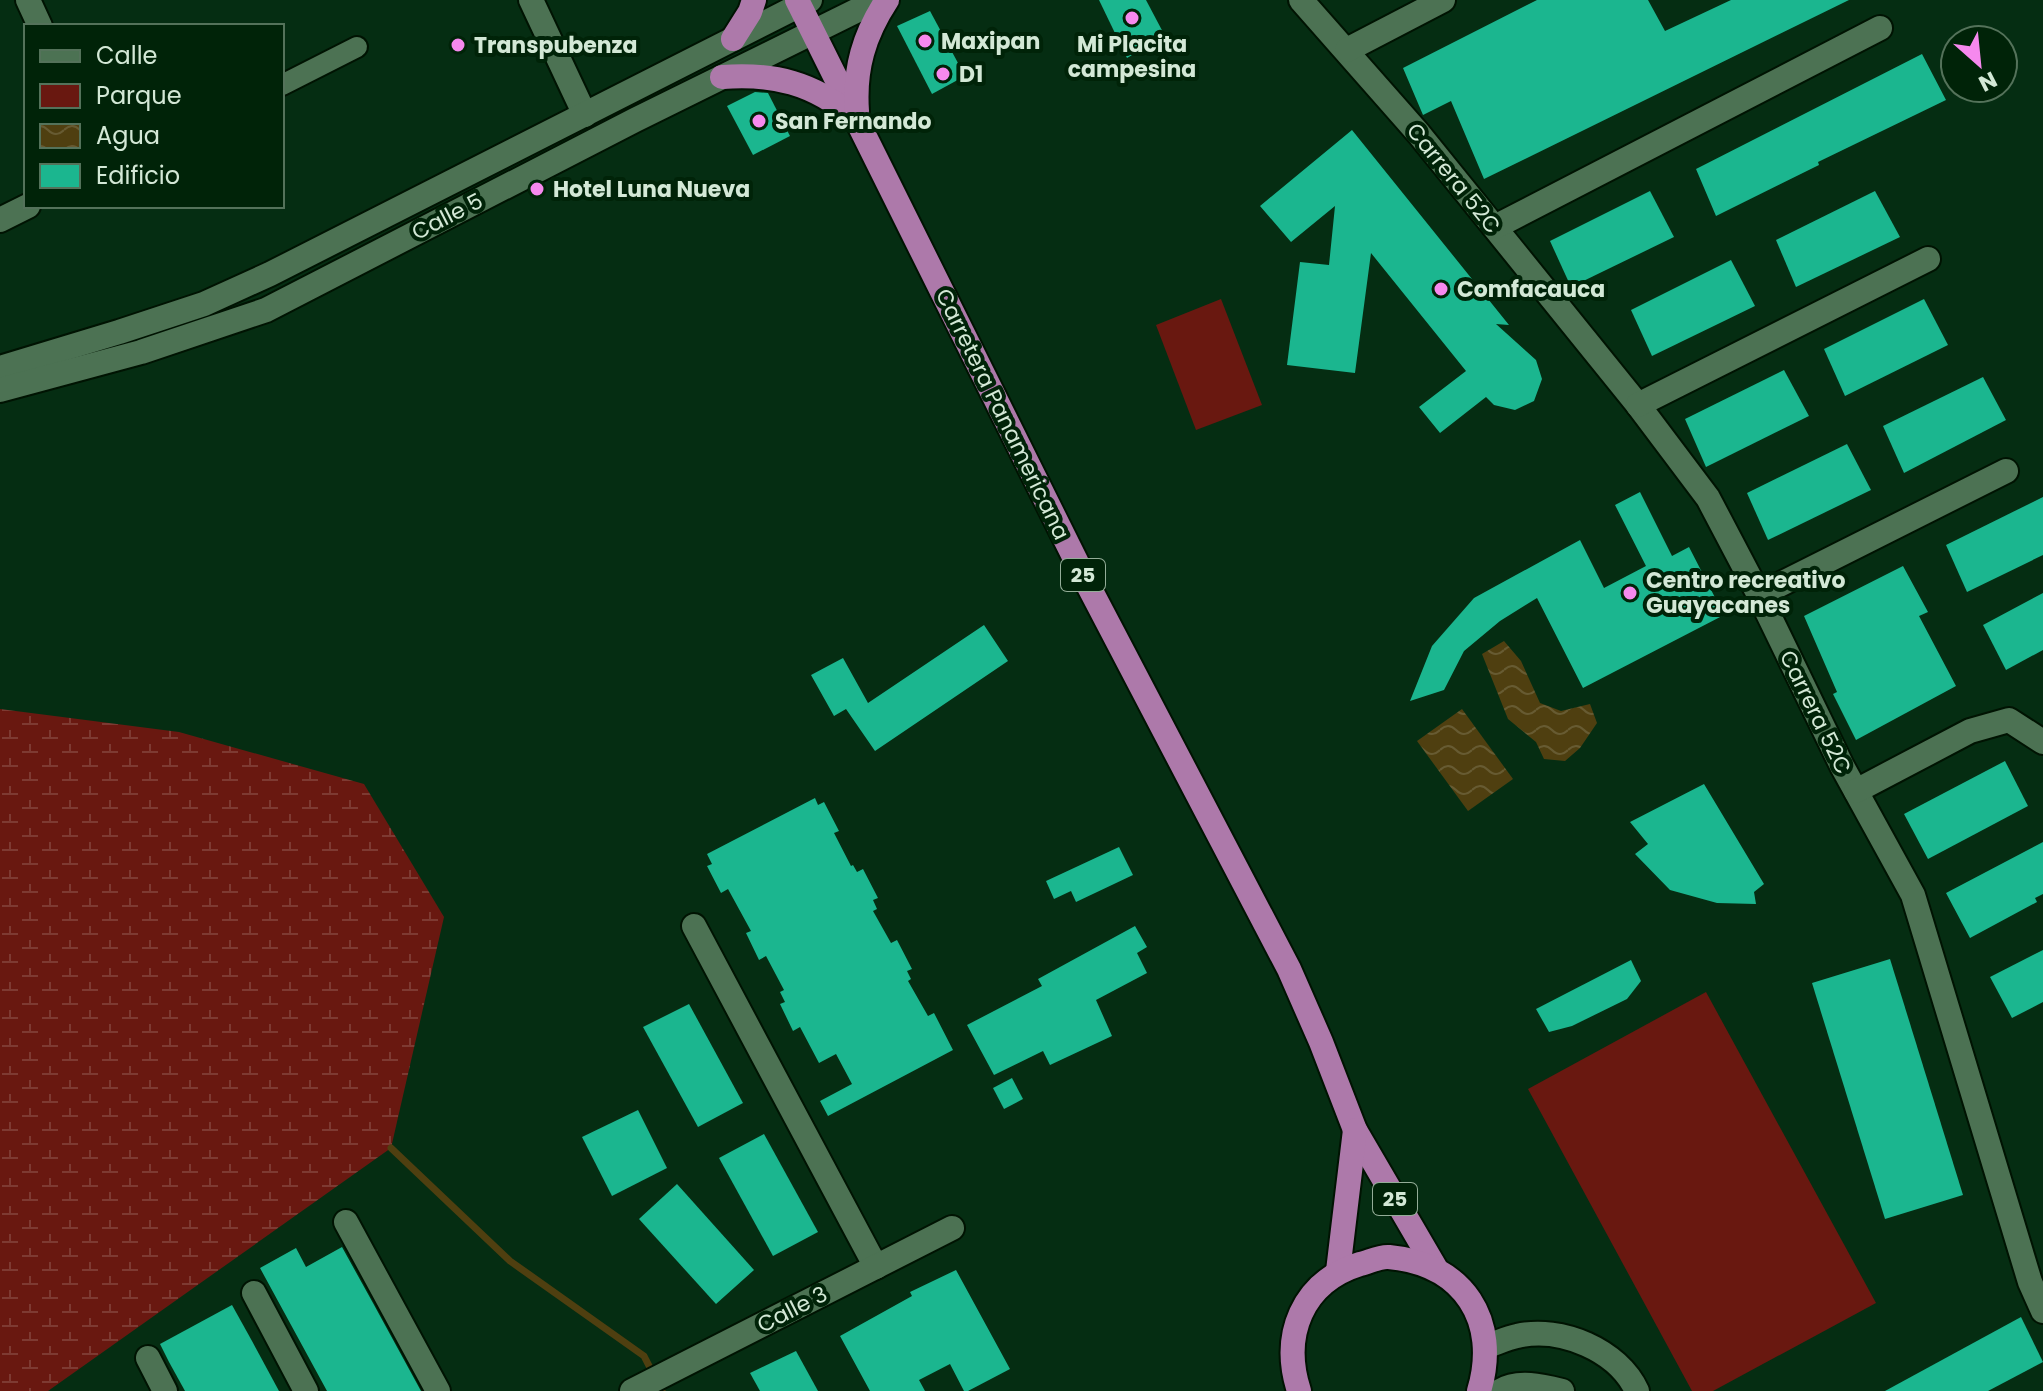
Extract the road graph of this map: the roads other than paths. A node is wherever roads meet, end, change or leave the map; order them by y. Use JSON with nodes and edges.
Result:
{"nodes":[{"id":1,"x":28,"y":0,"type":"edge"},
{"id":2,"x":531,"y":0,"type":"edge"},
{"id":3,"x":754,"y":0,"type":"edge"},
{"id":4,"x":878,"y":0,"type":"edge"},
{"id":5,"x":887,"y":0,"type":"edge"},
{"id":6,"x":1301,"y":0,"type":"edge"},
{"id":7,"x":1443,"y":0,"type":"edge"},
{"id":8,"x":802,"y":2,"type":"edge"},
{"id":9,"x":39,"y":24,"type":"edge"},
{"id":10,"x":1880,"y":28,"type":"dead end"},
{"id":11,"x":813,"y":32,"type":"junction"},
{"id":12,"x":733,"y":39,"type":"junction"},
{"id":13,"x":357,"y":47,"type":"dead end"},
{"id":14,"x":1347,"y":50,"type":"junction"},
{"id":15,"x":722,"y":77,"type":"junction"},
{"id":16,"x":284,"y":84,"type":"edge"},
{"id":17,"x":585,"y":115,"type":"junction"},
{"id":18,"x":858,"y":121,"type":"junction"},
{"id":19,"x":24,"y":208,"type":"edge"},
{"id":20,"x":0,"y":220,"type":"edge"},
{"id":21,"x":1495,"y":227,"type":"junction"},
{"id":22,"x":1928,"y":259,"type":"dead end"},
{"id":23,"x":0,"y":368,"type":"edge"},
{"id":24,"x":0,"y":390,"type":"edge"},
{"id":25,"x":1638,"y":405,"type":"junction"},
{"id":26,"x":2006,"y":471,"type":"dead end"},
{"id":27,"x":1759,"y":595,"type":"junction"},
{"id":28,"x":2043,"y":742,"type":"edge"},
{"id":29,"x":1856,"y":791,"type":"junction"},
{"id":30,"x":694,"y":926,"type":"dead end"},
{"id":31,"x":1355,"y":1130,"type":"junction"},
{"id":32,"x":346,"y":1222,"type":"dead end"},
{"id":33,"x":952,"y":1228,"type":"dead end"},
{"id":34,"x":876,"y":1267,"type":"junction"},
{"id":35,"x":1435,"y":1267,"type":"junction"},
{"id":36,"x":1338,"y":1271,"type":"junction"},
{"id":37,"x":254,"y":1293,"type":"dead end"},
{"id":38,"x":2043,"y":1311,"type":"edge"},
{"id":39,"x":1487,"y":1346,"type":"junction"},
{"id":40,"x":148,"y":1358,"type":"dead end"},
{"id":41,"x":635,"y":1389,"type":"edge"},
{"id":42,"x":165,"y":1391,"type":"edge"},
{"id":43,"x":306,"y":1391,"type":"edge"},
{"id":44,"x":438,"y":1391,"type":"edge"},
{"id":45,"x":1299,"y":1391,"type":"edge"},
{"id":46,"x":1479,"y":1391,"type":"edge"},
{"id":47,"x":1500,"y":1391,"type":"edge"},
{"id":48,"x":1562,"y":1391,"type":"edge"},
{"id":49,"x":1637,"y":1391,"type":"edge"}],
"edges":[{"from":1,"to":9,"type":"street"},
{"from":2,"to":17,"type":"street"},
{"from":3,"to":12,"type":"highway"},
{"from":4,"to":11,"type":"street","name":"Calle 5"},
{"from":5,"to":18,"type":"highway"},
{"from":6,"to":14,"type":"street","name":"Carrera 52C"},
{"from":7,"to":14,"type":"street"},
{"from":8,"to":11,"type":"highway","name":"Carretera Panamericana","number":"25"},
{"from":8,"to":12,"type":"street","name":"Calle 5"},
{"from":10,"to":21,"type":"street"},
{"from":11,"to":15,"type":"street","name":"Calle 5"},
{"from":11,"to":18,"type":"highway","name":"Carretera Panamericana","number":"25"},
{"from":12,"to":17,"type":"street","name":"Calle 5"},
{"from":13,"to":16,"type":"street"},
{"from":14,"to":21,"type":"street","name":"Carrera 52C"},
{"from":15,"to":18,"type":"highway"},
{"from":15,"to":24,"type":"street","name":"Calle 5"},
{"from":17,"to":23,"type":"street","name":"Calle 5"},
{"from":18,"to":31,"type":"highway","name":"Carretera Panamericana","number":"25"},
{"from":19,"to":20,"type":"street"},
{"from":21,"to":25,"type":"street","name":"Carrera 52C"},
{"from":22,"to":25,"type":"street"},
{"from":25,"to":27,"type":"street","name":"Carrera 52C"},
{"from":26,"to":27,"type":"street"},
{"from":27,"to":29,"type":"street","name":"Carrera 52C"},
{"from":28,"to":29,"type":"street"},
{"from":29,"to":38,"type":"street","name":"Carrera 52C"},
{"from":30,"to":34,"type":"street"},
{"from":31,"to":35,"type":"highway","name":"Carretera Panamericana","number":"25"},
{"from":31,"to":36,"type":"highway","name":"Carretera Panamericana","number":"25"},
{"from":32,"to":44,"type":"street"},
{"from":33,"to":34,"type":"street","name":"Calle 3"},
{"from":34,"to":41,"type":"street","name":"Calle 3"},
{"from":35,"to":36,"type":"highway"},
{"from":35,"to":39,"type":"highway"},
{"from":36,"to":45,"type":"highway"},
{"from":37,"to":43,"type":"street"},
{"from":39,"to":46,"type":"highway"},
{"from":39,"to":49,"type":"street"},
{"from":40,"to":42,"type":"street"},
{"from":47,"to":48,"type":"street"}]}
